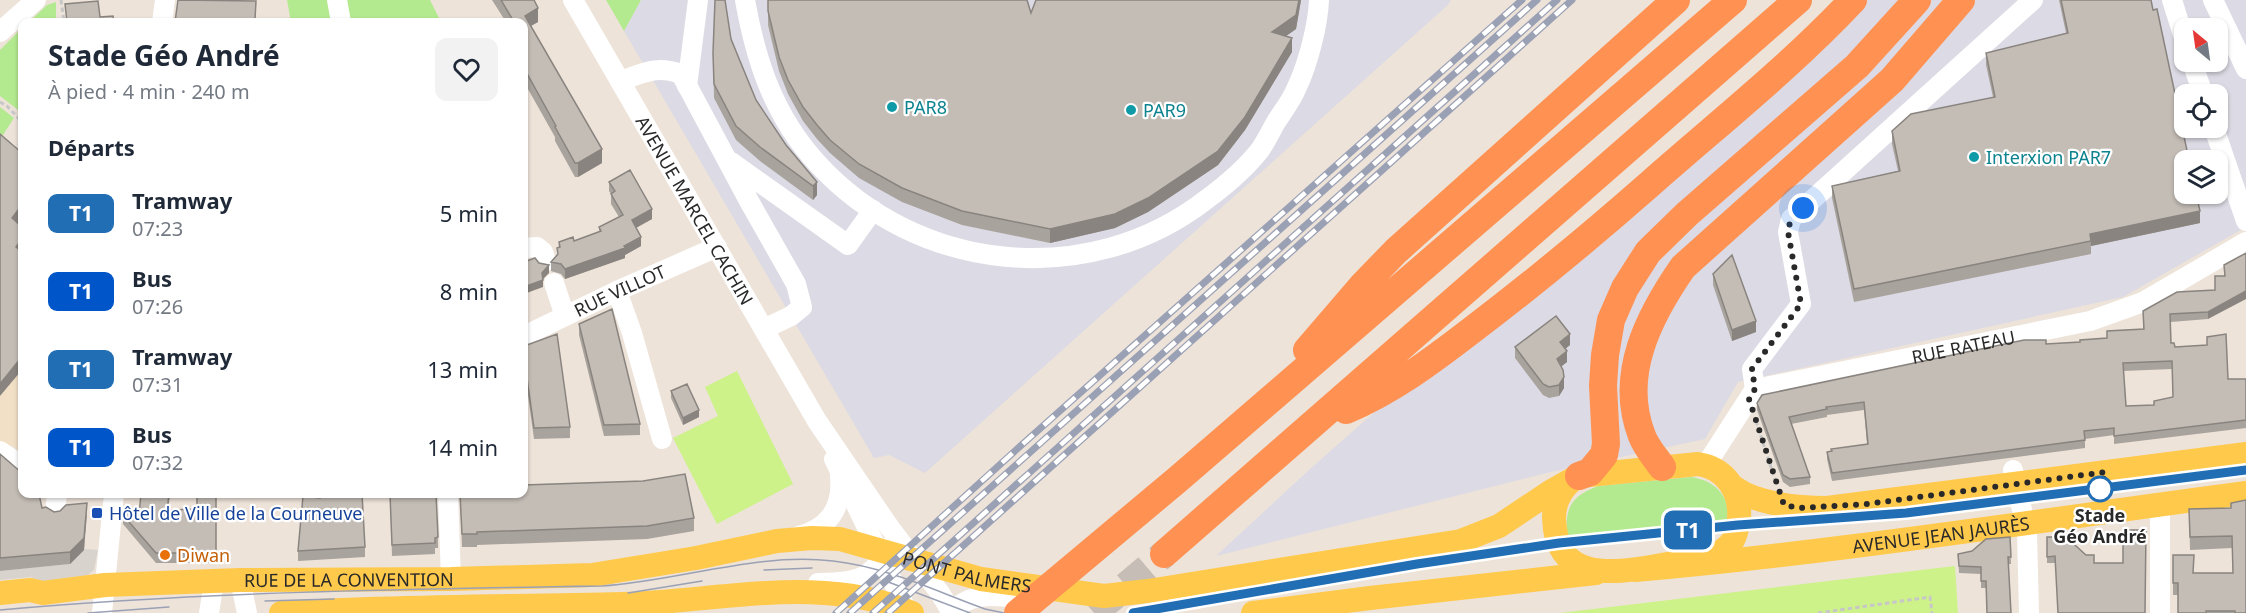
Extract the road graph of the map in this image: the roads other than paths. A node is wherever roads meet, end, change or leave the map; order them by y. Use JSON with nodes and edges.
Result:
{"nodes":[{"id":1,"x":36,"y":0,"type":"edge"},
{"id":2,"x":165,"y":0,"type":"edge"},
{"id":3,"x":337,"y":0,"type":"edge"},
{"id":4,"x":573,"y":0,"type":"edge"},
{"id":5,"x":699,"y":0,"type":"edge"},
{"id":6,"x":745,"y":0,"type":"edge"},
{"id":7,"x":1319,"y":0,"type":"edge"},
{"id":8,"x":1676,"y":0,"type":"edge"},
{"id":9,"x":1733,"y":0,"type":"edge"},
{"id":10,"x":1798,"y":0,"type":"edge"},
{"id":11,"x":1853,"y":0,"type":"edge"},
{"id":12,"x":1917,"y":0,"type":"edge"},
{"id":13,"x":1961,"y":0,"type":"edge"},
{"id":14,"x":2033,"y":0,"type":"edge"},
{"id":15,"x":2172,"y":0,"type":"edge"},
{"id":16,"x":2213,"y":0,"type":"edge"},
{"id":17,"x":163,"y":18,"type":"edge"},
{"id":18,"x":340,"y":18,"type":"edge"},
{"id":19,"x":2178,"y":18,"type":"edge"},
{"id":20,"x":0,"y":32,"type":"edge"},
{"id":21,"x":2246,"y":69,"type":"edge"},
{"id":22,"x":620,"y":81,"type":"junction"},
{"id":23,"x":687,"y":86,"type":"junction"},
{"id":24,"x":2217,"y":138,"type":"edge"},
{"id":25,"x":726,"y":158,"type":"junction"},
{"id":26,"x":873,"y":210,"type":"junction"},
{"id":27,"x":2246,"y":221,"type":"edge"},
{"id":28,"x":2246,"y":242,"type":"edge"},
{"id":29,"x":717,"y":247,"type":"junction"},
{"id":30,"x":528,"y":248,"type":"edge"},
{"id":31,"x":546,"y":261,"type":"dead end"},
{"id":32,"x":554,"y":283,"type":"dead end"},
{"id":33,"x":617,"y":291,"type":"junction"},
{"id":34,"x":565,"y":316,"type":"junction"},
{"id":35,"x":764,"y":329,"type":"junction"},
{"id":36,"x":528,"y":334,"type":"edge"},
{"id":37,"x":1752,"y":394,"type":"junction"},
{"id":38,"x":1269,"y":400,"type":"junction"},
{"id":39,"x":1314,"y":424,"type":"junction"},
{"id":40,"x":662,"y":439,"type":"dead end"},
{"id":41,"x":0,"y":451,"type":"edge"},
{"id":42,"x":2246,"y":454,"type":"edge"},
{"id":43,"x":18,"y":463,"type":"edge"},
{"id":44,"x":1706,"y":465,"type":"junction"},
{"id":45,"x":1662,"y":467,"type":"junction"},
{"id":46,"x":2015,"y":477,"type":"junction"},
{"id":47,"x":1576,"y":478,"type":"junction"},
{"id":48,"x":846,"y":481,"type":"junction"},
{"id":49,"x":1735,"y":488,"type":"junction"},
{"id":50,"x":2246,"y":493,"type":"edge"},
{"id":51,"x":114,"y":498,"type":"edge"},
{"id":52,"x":448,"y":498,"type":"edge"},
{"id":53,"x":2160,"y":505,"type":"junction"},
{"id":54,"x":2026,"y":524,"type":"junction"},
{"id":55,"x":781,"y":540,"type":"junction"},
{"id":56,"x":886,"y":549,"type":"junction"},
{"id":57,"x":1164,"y":554,"type":"tunnel mouth"},
{"id":58,"x":696,"y":558,"type":"joint"},
{"id":59,"x":916,"y":561,"type":"junction"},
{"id":60,"x":1635,"y":570,"type":"junction"},
{"id":61,"x":1607,"y":572,"type":"junction"},
{"id":62,"x":451,"y":579,"type":"junction"},
{"id":63,"x":240,"y":580,"type":"junction"},
{"id":64,"x":214,"y":581,"type":"junction"},
{"id":65,"x":105,"y":585,"type":"junction"},
{"id":66,"x":0,"y":593,"type":"edge"},
{"id":67,"x":1104,"y":596,"type":"junction"},
{"id":68,"x":695,"y":600,"type":"junction"},
{"id":69,"x":909,"y":612,"type":"edge"},
{"id":70,"x":951,"y":612,"type":"edge"},
{"id":71,"x":102,"y":613,"type":"edge"},
{"id":72,"x":209,"y":613,"type":"edge"},
{"id":73,"x":247,"y":613,"type":"edge"},
{"id":74,"x":281,"y":613,"type":"edge"},
{"id":75,"x":1018,"y":613,"type":"edge"},
{"id":76,"x":1253,"y":613,"type":"edge"},
{"id":77,"x":2029,"y":613,"type":"edge"},
{"id":78,"x":2160,"y":613,"type":"edge"}],
"edges":[{"from":1,"to":20,"type":"street"},
{"from":2,"to":17,"type":"street"},
{"from":3,"to":18,"type":"street"},
{"from":4,"to":22,"type":"street","name":"AVENUE MARCEL CACHIN"},
{"from":5,"to":23,"type":"street"},
{"from":6,"to":26,"type":"street"},
{"from":7,"to":26,"type":"street"},
{"from":8,"to":38,"type":"highway"},
{"from":9,"to":38,"type":"highway"},
{"from":10,"to":39,"type":"highway"},
{"from":11,"to":39,"type":"highway"},
{"from":12,"to":47,"type":"highway"},
{"from":13,"to":45,"type":"highway"},
{"from":14,"to":37,"type":"street"},
{"from":15,"to":19,"type":"street"},
{"from":16,"to":21,"type":"street"},
{"from":22,"to":23,"type":"street"},
{"from":22,"to":29,"type":"street","name":"AVENUE MARCEL CACHIN"},
{"from":23,"to":25,"type":"street"},
{"from":24,"to":27,"type":"street"},
{"from":25,"to":26,"type":"street"},
{"from":25,"to":35,"type":"street"},
{"from":28,"to":37,"type":"street","name":"RUE RATEAU"},
{"from":29,"to":33,"type":"street","name":"RUE VILLOT"},
{"from":29,"to":35,"type":"street","name":"AVENUE MARCEL CACHIN"},
{"from":30,"to":31,"type":"street"},
{"from":32,"to":34,"type":"street"},
{"from":33,"to":34,"type":"street","name":"RUE VILLOT"},
{"from":33,"to":40,"type":"street"},
{"from":34,"to":36,"type":"street","name":"RUE VILLOT"},
{"from":35,"to":48,"type":"street","name":"AVENUE MARCEL CACHIN"},
{"from":37,"to":44,"type":"street"},
{"from":38,"to":75,"type":"highway"},
{"from":39,"to":57,"type":"highway"},
{"from":41,"to":43,"type":"street"},
{"from":42,"to":46,"type":"main road"},
{"from":44,"to":45,"type":"main road"},
{"from":44,"to":49,"type":"main road"},
{"from":45,"to":47,"type":"main road"},
{"from":46,"to":49,"type":"main road"},
{"from":46,"to":54,"type":"street"},
{"from":47,"to":61,"type":"main road"},
{"from":47,"to":67,"type":"main road","name":"PONT PALMERS"},
{"from":48,"to":55,"type":"street"},
{"from":48,"to":56,"type":"street","name":"AVENUE MARCEL CACHIN"},
{"from":49,"to":60,"type":"main road"},
{"from":50,"to":53,"type":"main road","name":"AVENUE JEAN JAURÈS"},
{"from":51,"to":65,"type":"street"},
{"from":52,"to":62,"type":"street"},
{"from":53,"to":54,"type":"main road","name":"AVENUE JEAN JAURÈS"},
{"from":53,"to":78,"type":"street"},
{"from":54,"to":60,"type":"main road","name":"AVENUE JEAN JAURÈS"},
{"from":54,"to":77,"type":"street"},
{"from":55,"to":56,"type":"main road","name":"PONT PALMERS"},
{"from":55,"to":58,"type":"main road","name":"PONT PALMERS"},
{"from":56,"to":59,"type":"main road","name":"PONT PALMERS"},
{"from":56,"to":68,"type":"street"},
{"from":56,"to":69,"type":"street","name":"AVENUE MARCEL CACHIN"},
{"from":58,"to":62,"type":"main road","name":"RUE DE LA CONVENTION"},
{"from":59,"to":67,"type":"main road","name":"PONT PALMERS"},
{"from":59,"to":70,"type":"street"},
{"from":60,"to":61,"type":"main road"},
{"from":61,"to":76,"type":"main road"},
{"from":62,"to":63,"type":"main road","name":"RUE DE LA CONVENTION"},
{"from":63,"to":64,"type":"main road","name":"RUE DE LA CONVENTION"},
{"from":63,"to":73,"type":"street"},
{"from":64,"to":65,"type":"main road","name":"RUE DE LA CONVENTION"},
{"from":64,"to":72,"type":"street"},
{"from":65,"to":66,"type":"main road","name":"RUE DE LA CONVENTION"},
{"from":65,"to":71,"type":"street"},
{"from":67,"to":70,"type":"street"},
{"from":68,"to":69,"type":"main road","name":"RUE DE LA CONVENTION"},
{"from":68,"to":74,"type":"main road","name":"RUE DE LA CONVENTION"}]}
